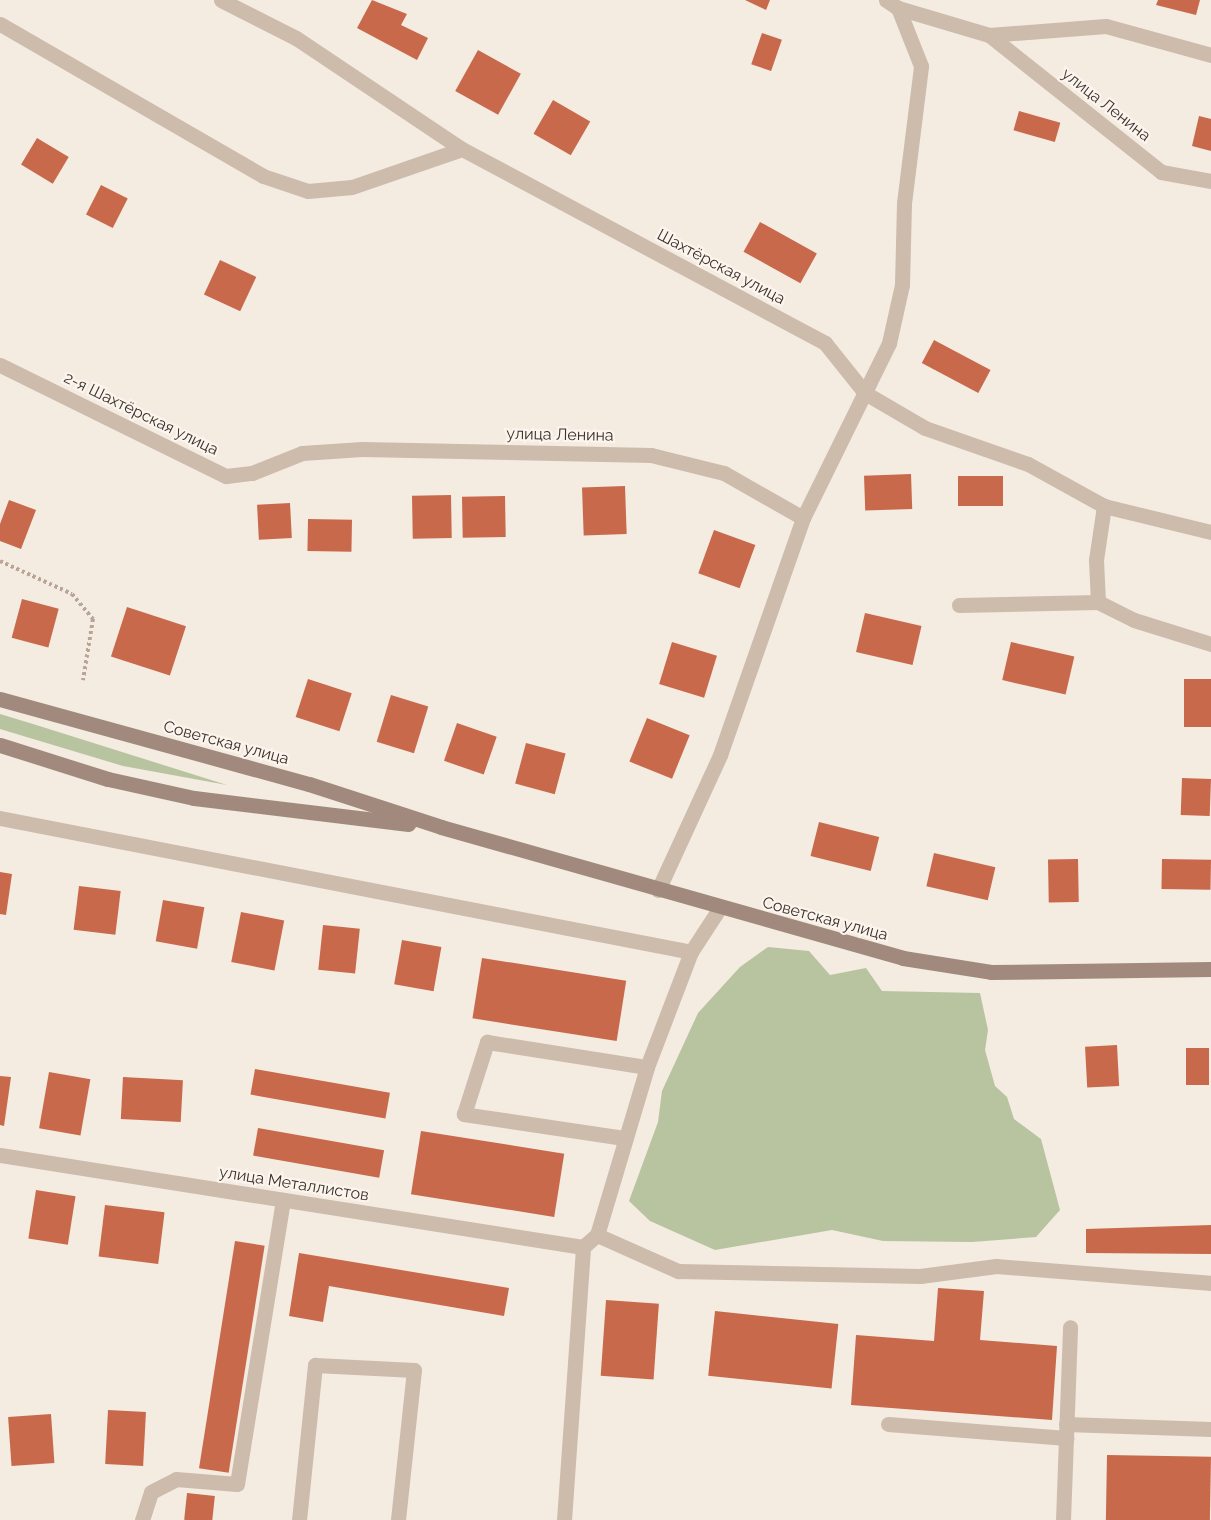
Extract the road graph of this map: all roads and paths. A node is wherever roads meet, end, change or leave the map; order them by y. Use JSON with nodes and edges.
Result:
{"nodes":[{"id":1,"x":221,"y":0,"type":"edge"},
{"id":2,"x":892,"y":4,"type":"edge"},
{"id":3,"x":0,"y":24,"type":"edge"},
{"id":4,"x":989,"y":35,"type":"junction"},
{"id":5,"x":1211,"y":55,"type":"edge"},
{"id":6,"x":462,"y":149,"type":"junction"},
{"id":7,"x":1211,"y":181,"type":"edge"},
{"id":8,"x":0,"y":365,"type":"edge"},
{"id":9,"x":865,"y":393,"type":"junction"},
{"id":10,"x":302,"y":453,"type":"joint"},
{"id":11,"x":1104,"y":506,"type":"junction"},
{"id":12,"x":803,"y":518,"type":"junction"},
{"id":13,"x":1211,"y":532,"type":"edge"},
{"id":14,"x":0,"y":561,"type":"edge"},
{"id":15,"x":1098,"y":602,"type":"junction"},
{"id":16,"x":959,"y":605,"type":"dead end"},
{"id":17,"x":1211,"y":644,"type":"edge"},
{"id":18,"x":83,"y":681,"type":"dead end"},
{"id":19,"x":0,"y":699,"type":"edge"},
{"id":20,"x":0,"y":745,"type":"edge"},
{"id":21,"x":0,"y":818,"type":"edge"},
{"id":22,"x":441,"y":827,"type":"junction"},
{"id":23,"x":658,"y":890,"type":"junction"},
{"id":24,"x":719,"y":909,"type":"junction"},
{"id":25,"x":691,"y":952,"type":"junction"},
{"id":26,"x":1211,"y":969,"type":"edge"},
{"id":27,"x":647,"y":1067,"type":"junction"},
{"id":28,"x":624,"y":1138,"type":"junction"},
{"id":29,"x":0,"y":1155,"type":"edge"},
{"id":30,"x":283,"y":1201,"type":"junction"},
{"id":31,"x":597,"y":1235,"type":"junction"},
{"id":32,"x":583,"y":1247,"type":"junction"},
{"id":33,"x":1211,"y":1283,"type":"edge"},
{"id":34,"x":1070,"y":1328,"type":"dead end"},
{"id":35,"x":888,"y":1424,"type":"dead end"},
{"id":36,"x":1211,"y":1430,"type":"edge"},
{"id":37,"x":1066,"y":1431,"type":"junction"},
{"id":38,"x":142,"y":1520,"type":"edge"},
{"id":39,"x":298,"y":1520,"type":"edge"},
{"id":40,"x":398,"y":1520,"type":"edge"},
{"id":41,"x":564,"y":1520,"type":"edge"},
{"id":42,"x":1063,"y":1520,"type":"edge"}],
"edges":[{"from":1,"to":6,"type":"street","name":"Шахтёрская улица"},
{"from":2,"to":4,"type":"street"},
{"from":2,"to":9,"type":"street"},
{"from":3,"to":6,"type":"street"},
{"from":4,"to":5,"type":"street"},
{"from":4,"to":7,"type":"street","name":"улица Ленина"},
{"from":6,"to":9,"type":"street","name":"Шахтёрская улица"},
{"from":8,"to":10,"type":"street","name":"2-я Шахтёрская улица"},
{"from":9,"to":11,"type":"street","name":"Шахтёрская улица"},
{"from":9,"to":12,"type":"street"},
{"from":10,"to":12,"type":"street","name":"улица Ленина"},
{"from":11,"to":13,"type":"street","name":"Шахтёрская улица"},
{"from":11,"to":15,"type":"street"},
{"from":12,"to":23,"type":"street"},
{"from":14,"to":18,"type":"path"},
{"from":15,"to":16,"type":"street"},
{"from":15,"to":17,"type":"street"},
{"from":19,"to":22,"type":"main road","name":"Советская улица"},
{"from":20,"to":22,"type":"main road","name":"Советская улица"},
{"from":21,"to":25,"type":"street"},
{"from":22,"to":23,"type":"main road","name":"Советская улица"},
{"from":23,"to":24,"type":"main road","name":"Советская улица"},
{"from":24,"to":25,"type":"street"},
{"from":24,"to":26,"type":"main road","name":"Советская улица"},
{"from":25,"to":27,"type":"street"},
{"from":27,"to":28,"type":"street"},
{"from":27,"to":28,"type":"street"},
{"from":28,"to":31,"type":"street"},
{"from":29,"to":30,"type":"street","name":"улица Металлистов"},
{"from":30,"to":32,"type":"street","name":"улица Металлистов"},
{"from":30,"to":38,"type":"street"},
{"from":31,"to":32,"type":"street"},
{"from":31,"to":33,"type":"street"},
{"from":32,"to":41,"type":"street"},
{"from":34,"to":37,"type":"street"},
{"from":35,"to":37,"type":"street"},
{"from":36,"to":37,"type":"street"},
{"from":37,"to":42,"type":"street"},
{"from":39,"to":40,"type":"street"}]}
